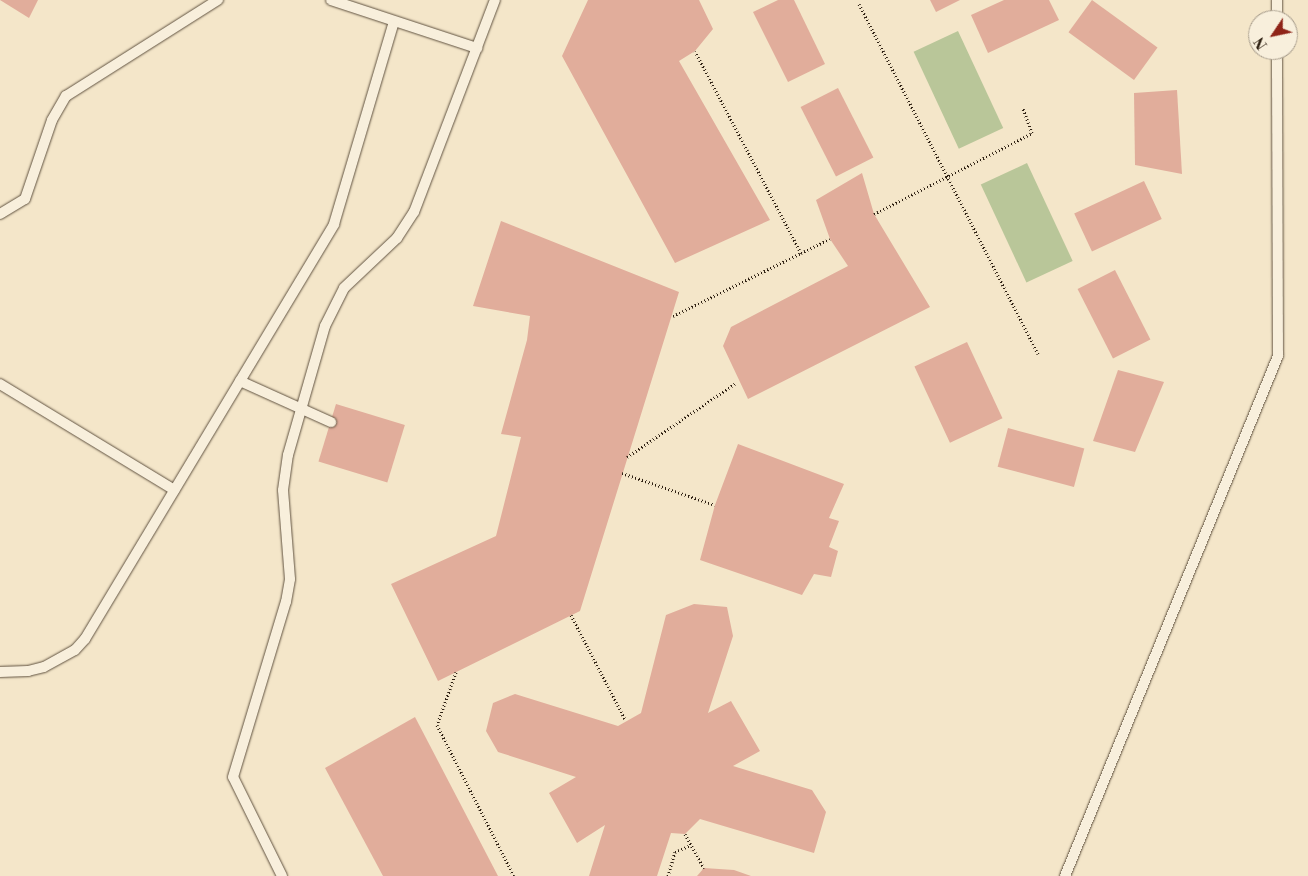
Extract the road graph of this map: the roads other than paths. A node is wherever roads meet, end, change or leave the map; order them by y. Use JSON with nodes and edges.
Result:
{"nodes":[{"id":1,"x":218,"y":0,"type":"edge"},
{"id":2,"x":331,"y":0,"type":"edge"},
{"id":3,"x":495,"y":0,"type":"edge"},
{"id":4,"x":394,"y":22,"type":"junction"},
{"id":5,"x":477,"y":48,"type":"junction"},
{"id":6,"x":1277,"y":60,"type":"edge"},
{"id":7,"x":0,"y":214,"type":"edge"},
{"id":8,"x":240,"y":381,"type":"junction"},
{"id":9,"x":0,"y":384,"type":"edge"},
{"id":10,"x":302,"y":408,"type":"junction"},
{"id":11,"x":331,"y":422,"type":"dead end"},
{"id":12,"x":174,"y":490,"type":"junction"},
{"id":13,"x":0,"y":672,"type":"edge"},
{"id":14,"x":282,"y":876,"type":"edge"},
{"id":15,"x":1064,"y":876,"type":"edge"}],
"edges":[{"from":1,"to":7,"type":"lane"},
{"from":2,"to":4,"type":"lane"},
{"from":3,"to":5,"type":"lane"},
{"from":4,"to":5,"type":"lane"},
{"from":4,"to":8,"type":"lane"},
{"from":5,"to":10,"type":"lane"},
{"from":6,"to":15,"type":"lane"},
{"from":8,"to":10,"type":"lane"},
{"from":8,"to":12,"type":"lane"},
{"from":9,"to":12,"type":"lane"},
{"from":10,"to":11,"type":"lane"},
{"from":10,"to":14,"type":"lane"},
{"from":12,"to":13,"type":"lane"}]}
